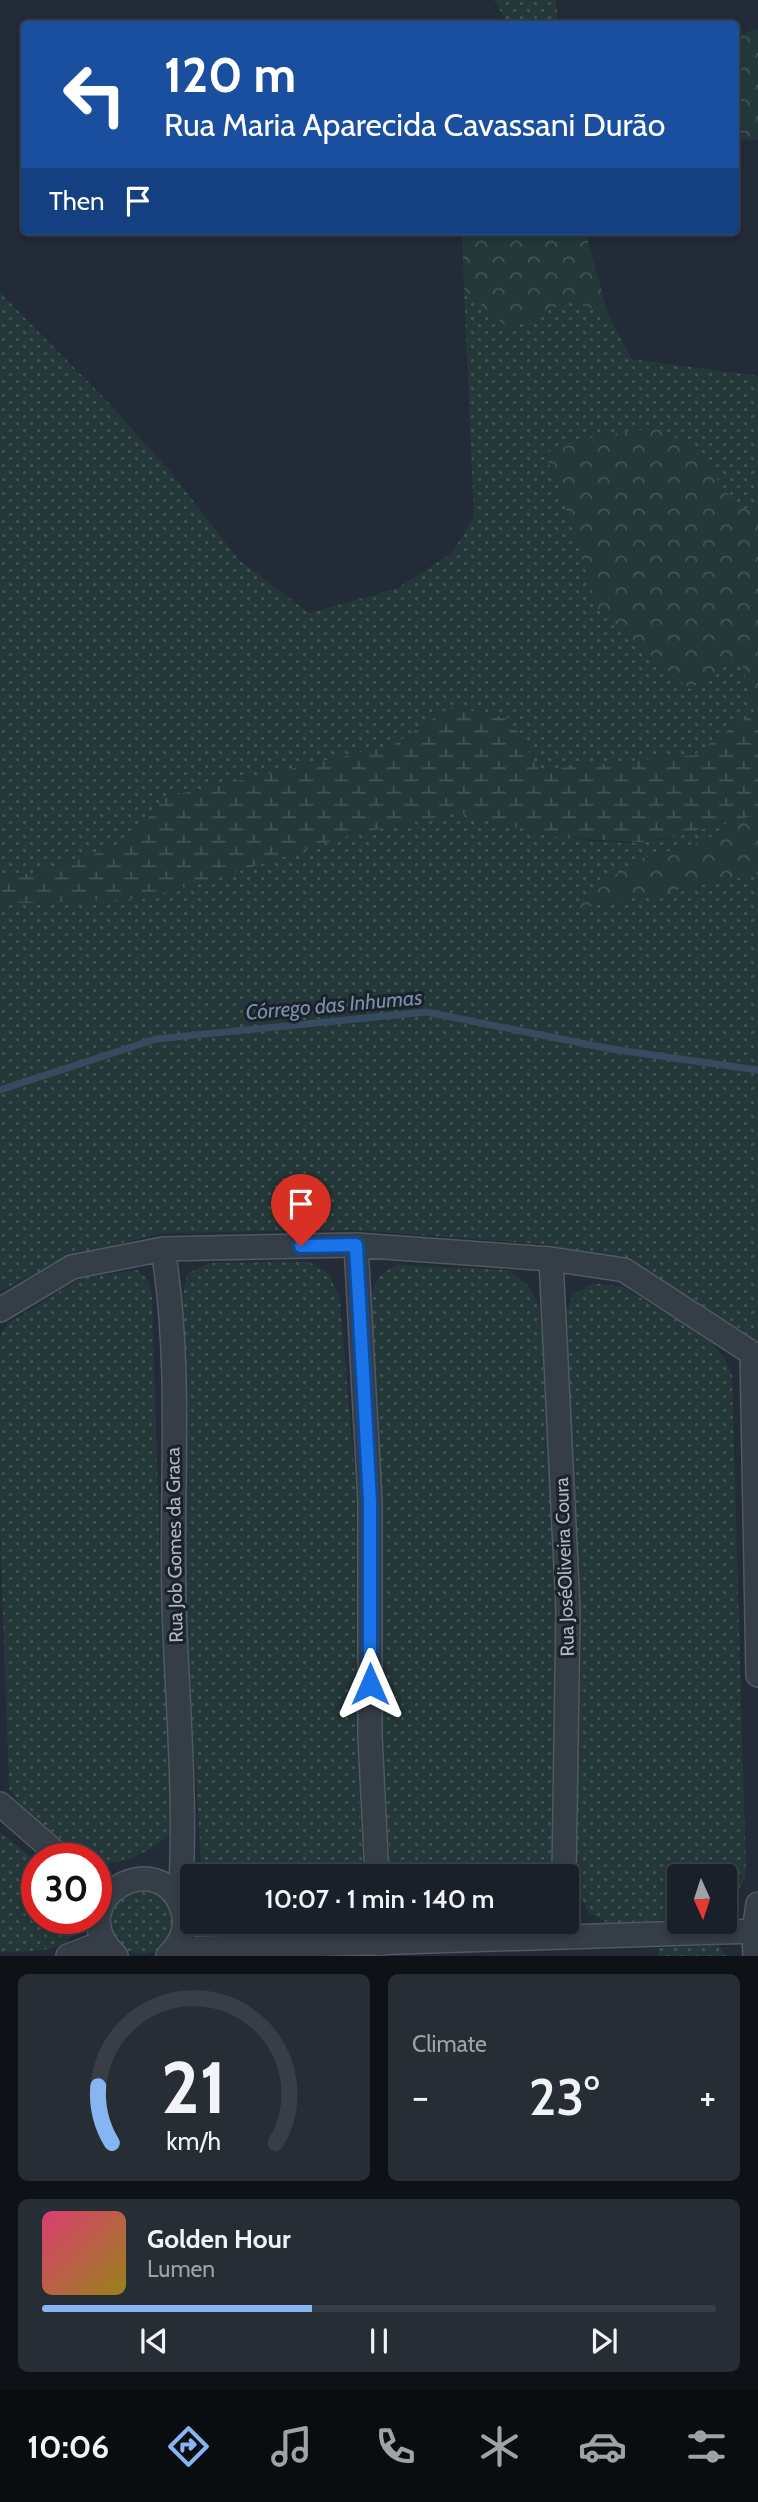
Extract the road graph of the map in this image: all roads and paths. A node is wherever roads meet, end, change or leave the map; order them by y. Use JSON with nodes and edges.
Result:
{"nodes":[{"id":1,"x":356,"y":1245,"type":"junction"},
{"id":2,"x":163,"y":1249,"type":"junction"},
{"id":3,"x":551,"y":1259,"type":"junction"},
{"id":4,"x":0,"y":1310,"type":"edge"},
{"id":5,"x":755,"y":1355,"type":"edge"},
{"id":6,"x":758,"y":1675,"type":"edge"},
{"id":7,"x":0,"y":1804,"type":"edge"},
{"id":8,"x":184,"y":1842,"type":"junction"},
{"id":9,"x":45,"y":1843,"type":"edge"},
{"id":10,"x":183,"y":1864,"type":"edge"},
{"id":11,"x":376,"y":1864,"type":"edge"},
{"id":12,"x":564,"y":1864,"type":"edge"},
{"id":13,"x":163,"y":1884,"type":"junction"},
{"id":14,"x":112,"y":1889,"type":"edge"},
{"id":15,"x":180,"y":1901,"type":"edge"},
{"id":16,"x":758,"y":1904,"type":"edge"},
{"id":17,"x":579,"y":1929,"type":"edge"},
{"id":18,"x":754,"y":1931,"type":"junction"},
{"id":19,"x":101,"y":1934,"type":"edge"},
{"id":20,"x":370,"y":1934,"type":"edge"},
{"id":21,"x":176,"y":1946,"type":"edge"},
{"id":22,"x":109,"y":1952,"type":"edge"},
{"id":23,"x":68,"y":1956,"type":"edge"},
{"id":24,"x":755,"y":1956,"type":"edge"}],
"edges":[{"from":1,"to":2,"type":"street"},
{"from":1,"to":3,"type":"street"},
{"from":1,"to":11,"type":"street"},
{"from":2,"to":4,"type":"street"},
{"from":2,"to":8,"type":"street","name":"Rua Job Gomes da Graca"},
{"from":3,"to":5,"type":"street"},
{"from":3,"to":12,"type":"street","name":"Rua JoséOliveira Coura"},
{"from":5,"to":6,"type":"street"},
{"from":7,"to":9,"type":"street"},
{"from":8,"to":10,"type":"street","name":"Rua Job Gomes da Graca"},
{"from":8,"to":13,"type":"street","name":"Rua Job Gomes da Graca"},
{"from":13,"to":14,"type":"street"},
{"from":13,"to":15,"type":"street"},
{"from":16,"to":18,"type":"street"},
{"from":17,"to":18,"type":"street"},
{"from":18,"to":24,"type":"street"},
{"from":19,"to":22,"type":"street"},
{"from":20,"to":21,"type":"street"},
{"from":22,"to":23,"type":"street"}]}
